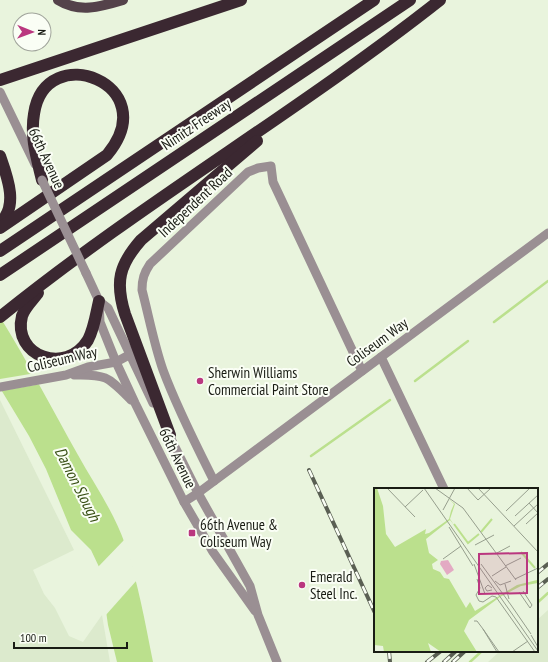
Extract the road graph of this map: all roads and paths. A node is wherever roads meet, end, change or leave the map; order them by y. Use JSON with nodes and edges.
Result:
{"nodes":[{"id":1,"x":58,"y":0,"type":"edge"},
{"id":2,"x":123,"y":0,"type":"edge"},
{"id":3,"x":241,"y":0,"type":"edge"},
{"id":4,"x":374,"y":0,"type":"edge"},
{"id":5,"x":410,"y":0,"type":"edge"},
{"id":6,"x":440,"y":0,"type":"edge"},
{"id":7,"x":0,"y":80,"type":"edge"},
{"id":8,"x":0,"y":92,"type":"edge"},
{"id":9,"x":282,"y":117,"type":"junction"},
{"id":10,"x":0,"y":156,"type":"edge"},
{"id":11,"x":42,"y":180,"type":"junction"},
{"id":12,"x":0,"y":223,"type":"edge"},
{"id":13,"x":0,"y":228,"type":"edge"},
{"id":14,"x":548,"y":233,"type":"edge"},
{"id":15,"x":0,"y":251,"type":"edge"},
{"id":16,"x":57,"y":272,"type":"junction"},
{"id":17,"x":0,"y":275,"type":"edge"},
{"id":18,"x":99,"y":301,"type":"junction"},
{"id":19,"x":0,"y":317,"type":"edge"},
{"id":20,"x":129,"y":355,"type":"junction"},
{"id":21,"x":381,"y":357,"type":"junction"},
{"id":22,"x":116,"y":362,"type":"junction"},
{"id":23,"x":362,"y":371,"type":"junction"},
{"id":24,"x":66,"y":375,"type":"junction"},
{"id":25,"x":0,"y":387,"type":"edge"},
{"id":26,"x":135,"y":403,"type":"junction"},
{"id":27,"x":170,"y":435,"type":"junction"},
{"id":28,"x":214,"y":481,"type":"junction"},
{"id":29,"x":444,"y":488,"type":"edge"},
{"id":30,"x":198,"y":493,"type":"junction"},
{"id":31,"x":184,"y":502,"type":"junction"},
{"id":32,"x":258,"y":615,"type":"junction"},
{"id":33,"x":277,"y":662,"type":"edge"}],
"edges":[{"from":1,"to":2,"type":"main road"},
{"from":3,"to":7,"type":"highway"},
{"from":4,"to":15,"type":"highway","name":"Nimitz Freeway"},
{"from":5,"to":17,"type":"highway","name":"Nimitz Freeway"},
{"from":6,"to":9,"type":"highway"},
{"from":8,"to":11,"type":"street","name":"66th Avenue"},
{"from":9,"to":16,"type":"highway"},
{"from":9,"to":27,"type":"highway"},
{"from":10,"to":12,"type":"highway"},
{"from":11,"to":13,"type":"highway"},
{"from":11,"to":18,"type":"street","name":"66th Avenue","bridge":true},
{"from":14,"to":21,"type":"street","name":"Coliseum Way"},
{"from":16,"to":18,"type":"highway"},
{"from":16,"to":19,"type":"highway"},
{"from":18,"to":20,"type":"street","name":"66th Avenue"},
{"from":18,"to":22,"type":"street","name":"66th Avenue"},
{"from":20,"to":22,"type":"street","name":"Coliseum Way"},
{"from":20,"to":27,"type":"street","name":"66th Avenue"},
{"from":21,"to":23,"type":"street","name":"Coliseum Way"},
{"from":21,"to":29,"type":"street"},
{"from":22,"to":24,"type":"street","name":"Coliseum Way"},
{"from":22,"to":26,"type":"street","name":"66th Avenue"},
{"from":23,"to":28,"type":"street","name":"Coliseum Way"},
{"from":23,"to":28,"type":"street","name":"Independent Road"},
{"from":24,"to":25,"type":"street","name":"Coliseum Way"},
{"from":24,"to":26,"type":"street"},
{"from":26,"to":31,"type":"street","name":"66th Avenue"},
{"from":27,"to":30,"type":"street","name":"66th Avenue"},
{"from":28,"to":30,"type":"street","name":"Coliseum Way"},
{"from":30,"to":31,"type":"street","name":"Coliseum Way"},
{"from":30,"to":32,"type":"street","name":"66th Avenue"},
{"from":31,"to":32,"type":"street","name":"66th Avenue"},
{"from":32,"to":33,"type":"street","name":"66th Avenue"}]}
